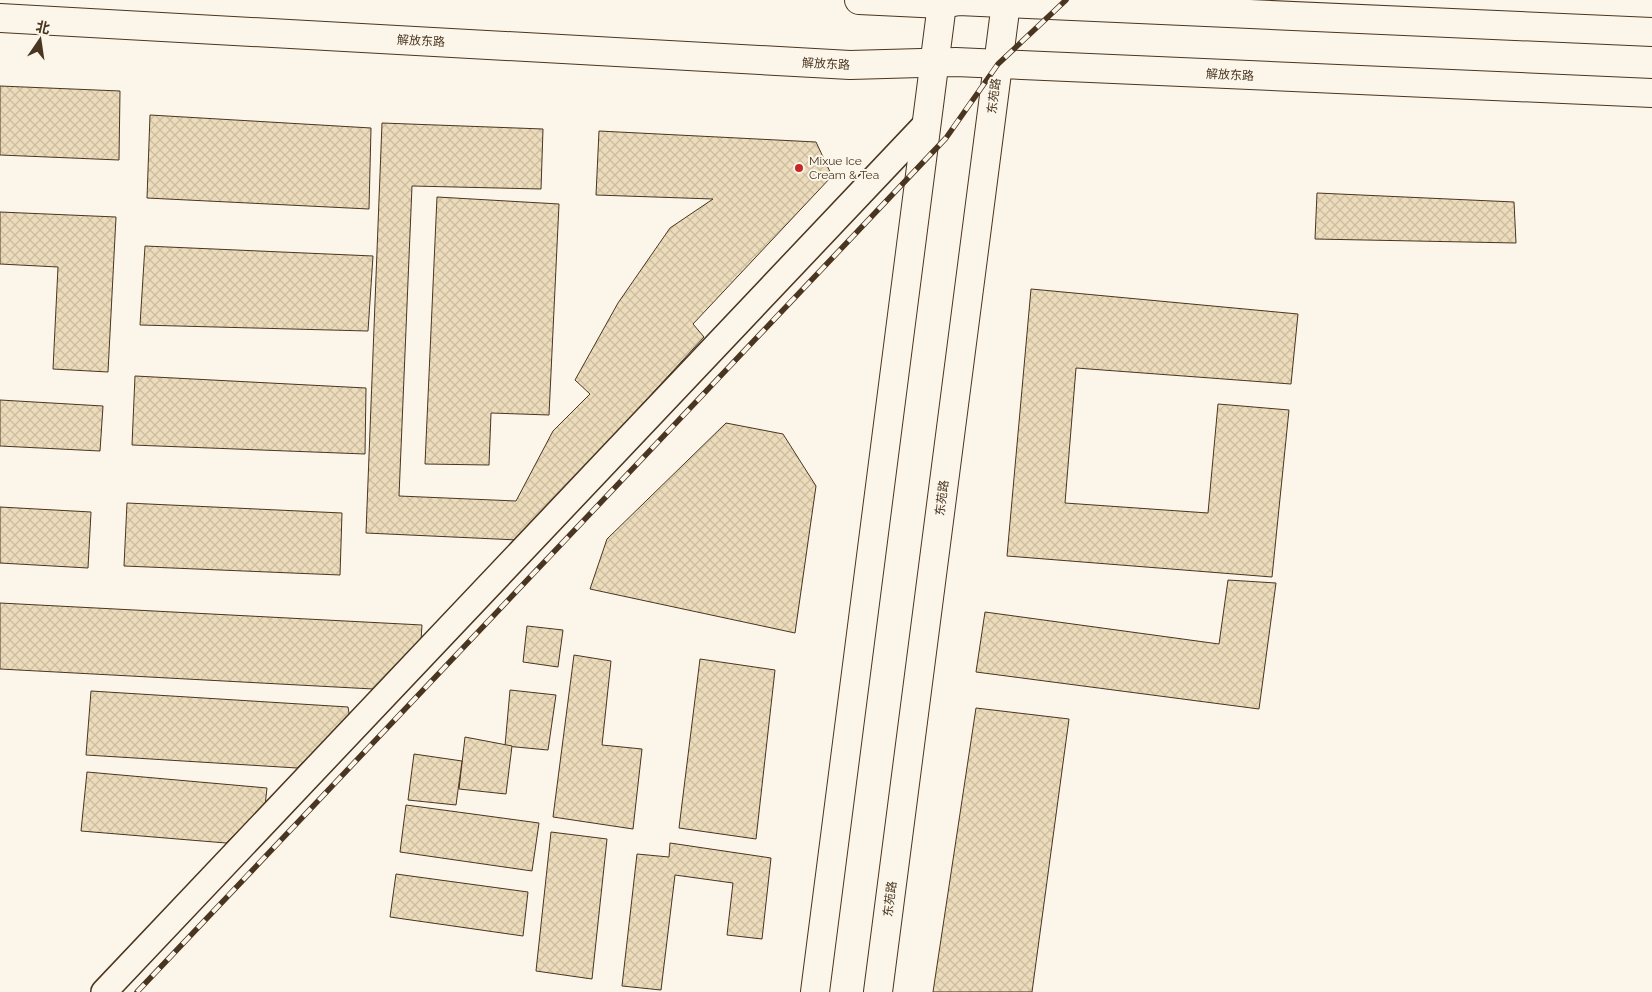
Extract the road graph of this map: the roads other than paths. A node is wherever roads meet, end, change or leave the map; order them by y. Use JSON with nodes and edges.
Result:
{"nodes":[{"id":1,"x":859,"y":0,"type":"edge"},
{"id":2,"x":942,"y":4,"type":"junction"},
{"id":3,"x":1006,"y":4,"type":"junction"},
{"id":4,"x":0,"y":18,"type":"edge"},
{"id":5,"x":1652,"y":32,"type":"edge"},
{"id":6,"x":934,"y":63,"type":"junction"},
{"id":7,"x":998,"y":64,"type":"junction"},
{"id":8,"x":1652,"y":94,"type":"edge"},
{"id":9,"x":926,"y":124,"type":"junction"},
{"id":10,"x":104,"y":992,"type":"edge"},
{"id":11,"x":815,"y":992,"type":"edge"},
{"id":12,"x":878,"y":992,"type":"edge"}],
"edges":[{"from":1,"to":2,"type":"main road"},
{"from":2,"to":3,"type":"main road"},
{"from":2,"to":6,"type":"main road"},
{"from":3,"to":5,"type":"main road"},
{"from":3,"to":7,"type":"main road","name":"东苑路"},
{"from":4,"to":6,"type":"main road","name":"解放东路"},
{"from":6,"to":7,"type":"main road","name":"解放东路"},
{"from":6,"to":9,"type":"main road"},
{"from":7,"to":8,"type":"main road","name":"解放东路"},
{"from":7,"to":12,"type":"main road","name":"东苑路"},
{"from":9,"to":10,"type":"street"},
{"from":9,"to":11,"type":"main road"}]}
